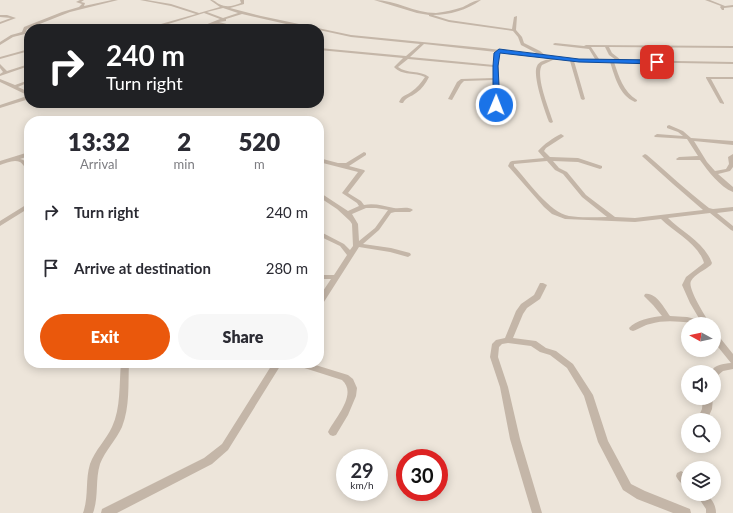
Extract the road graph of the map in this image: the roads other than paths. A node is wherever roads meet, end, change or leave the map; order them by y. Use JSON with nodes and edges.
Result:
{"nodes":[{"id":1,"x":82,"y":0,"type":"edge"},
{"id":2,"x":116,"y":0,"type":"edge"},
{"id":3,"x":142,"y":0,"type":"edge"},
{"id":4,"x":221,"y":0,"type":"edge"},
{"id":5,"x":242,"y":0,"type":"edge"},
{"id":6,"x":376,"y":0,"type":"edge"},
{"id":7,"x":479,"y":0,"type":"edge"},
{"id":8,"x":707,"y":0,"type":"edge"},
{"id":9,"x":721,"y":0,"type":"edge"},
{"id":10,"x":212,"y":1,"type":"edge"},
{"id":11,"x":384,"y":1,"type":"edge"},
{"id":12,"x":732,"y":6,"type":"edge"},
{"id":13,"x":224,"y":8,"type":"junction"},
{"id":14,"x":79,"y":9,"type":"junction"},
{"id":15,"x":202,"y":13,"type":"junction"},
{"id":16,"x":241,"y":13,"type":"junction"},
{"id":17,"x":423,"y":13,"type":"junction"},
{"id":18,"x":0,"y":16,"type":"edge"},
{"id":19,"x":516,"y":17,"type":"dead end"},
{"id":20,"x":226,"y":20,"type":"junction"},
{"id":21,"x":0,"y":23,"type":"edge"},
{"id":22,"x":218,"y":23,"type":"junction"},
{"id":23,"x":37,"y":24,"type":"edge"},
{"id":24,"x":165,"y":24,"type":"edge"},
{"id":25,"x":215,"y":24,"type":"edge"},
{"id":26,"x":222,"y":24,"type":"edge"},
{"id":27,"x":295,"y":24,"type":"edge"},
{"id":28,"x":324,"y":30,"type":"edge"},
{"id":29,"x":514,"y":30,"type":"junction"},
{"id":30,"x":24,"y":33,"type":"edge"},
{"id":31,"x":423,"y":43,"type":"junction"},
{"id":32,"x":0,"y":44,"type":"edge"},
{"id":33,"x":555,"y":44,"type":"dead end"},
{"id":34,"x":586,"y":46,"type":"junction"},
{"id":35,"x":607,"y":47,"type":"junction"},
{"id":36,"x":733,"y":47,"type":"edge"},
{"id":37,"x":324,"y":49,"type":"edge"},
{"id":38,"x":24,"y":51,"type":"edge"},
{"id":39,"x":499,"y":51,"type":"junction"},
{"id":40,"x":408,"y":57,"type":"junction"},
{"id":41,"x":544,"y":57,"type":"junction"},
{"id":42,"x":0,"y":58,"type":"edge"},
{"id":43,"x":714,"y":58,"type":"dead end"},
{"id":44,"x":553,"y":59,"type":"junction"},
{"id":45,"x":572,"y":60,"type":"junction"},
{"id":46,"x":598,"y":62,"type":"junction"},
{"id":47,"x":612,"y":62,"type":"junction"},
{"id":48,"x":622,"y":62,"type":"junction"},
{"id":49,"x":733,"y":62,"type":"edge"},
{"id":50,"x":719,"y":63,"type":"junction"},
{"id":51,"x":0,"y":65,"type":"edge"},
{"id":52,"x":496,"y":66,"type":"junction"},
{"id":53,"x":24,"y":67,"type":"edge"},
{"id":54,"x":6,"y":73,"type":"junction"},
{"id":55,"x":0,"y":75,"type":"edge"},
{"id":56,"x":733,"y":78,"type":"edge"},
{"id":57,"x":496,"y":79,"type":"junction"},
{"id":58,"x":0,"y":80,"type":"edge"},
{"id":59,"x":24,"y":83,"type":"edge"},
{"id":60,"x":15,"y":88,"type":"junction"},
{"id":61,"x":24,"y":92,"type":"edge"},
{"id":62,"x":24,"y":98,"type":"edge"},
{"id":63,"x":450,"y":99,"type":"dead end"},
{"id":64,"x":583,"y":99,"type":"dead end"},
{"id":65,"x":635,"y":101,"type":"dead end"},
{"id":66,"x":401,"y":102,"type":"dead end"},
{"id":67,"x":722,"y":103,"type":"dead end"},
{"id":68,"x":0,"y":106,"type":"edge"},
{"id":69,"x":499,"y":115,"type":"dead end"},
{"id":70,"x":551,"y":122,"type":"dead end"},
{"id":71,"x":669,"y":127,"type":"dead end"},
{"id":72,"x":560,"y":136,"type":"dead end"},
{"id":73,"x":657,"y":136,"type":"dead end"},
{"id":74,"x":688,"y":138,"type":"junction"},
{"id":75,"x":733,"y":143,"type":"edge"},
{"id":76,"x":364,"y":154,"type":"dead end"},
{"id":77,"x":24,"y":156,"type":"edge"},
{"id":78,"x":645,"y":156,"type":"dead end"},
{"id":79,"x":733,"y":156,"type":"edge"},
{"id":80,"x":20,"y":158,"type":"junction"},
{"id":81,"x":702,"y":158,"type":"junction"},
{"id":82,"x":547,"y":159,"type":"junction"},
{"id":83,"x":679,"y":159,"type":"dead end"},
{"id":84,"x":324,"y":161,"type":"edge"},
{"id":85,"x":0,"y":163,"type":"edge"},
{"id":86,"x":24,"y":163,"type":"edge"},
{"id":87,"x":344,"y":166,"type":"junction"},
{"id":88,"x":600,"y":167,"type":"dead end"},
{"id":89,"x":715,"y":173,"type":"junction"},
{"id":90,"x":733,"y":190,"type":"edge"},
{"id":91,"x":324,"y":197,"type":"edge"},
{"id":92,"x":362,"y":206,"type":"junction"},
{"id":93,"x":24,"y":208,"type":"edge"},
{"id":94,"x":733,"y":209,"type":"edge"},
{"id":95,"x":394,"y":210,"type":"junction"},
{"id":96,"x":410,"y":210,"type":"dead end"},
{"id":97,"x":708,"y":211,"type":"junction"},
{"id":98,"x":348,"y":214,"type":"junction"},
{"id":99,"x":663,"y":217,"type":"junction"},
{"id":100,"x":614,"y":220,"type":"junction"},
{"id":101,"x":0,"y":224,"type":"edge"},
{"id":102,"x":733,"y":229,"type":"edge"},
{"id":103,"x":324,"y":236,"type":"edge"},
{"id":104,"x":356,"y":245,"type":"junction"},
{"id":105,"x":350,"y":254,"type":"junction"},
{"id":106,"x":408,"y":255,"type":"dead end"},
{"id":107,"x":324,"y":277,"type":"edge"},
{"id":108,"x":336,"y":277,"type":"junction"},
{"id":109,"x":543,"y":285,"type":"dead end"},
{"id":110,"x":324,"y":295,"type":"edge"},
{"id":111,"x":648,"y":296,"type":"dead end"},
{"id":112,"x":701,"y":317,"type":"edge"},
{"id":113,"x":668,"y":319,"type":"junction"},
{"id":114,"x":681,"y":320,"type":"edge"},
{"id":115,"x":633,"y":328,"type":"dead end"},
{"id":116,"x":508,"y":340,"type":"junction"},
{"id":117,"x":721,"y":345,"type":"edge"},
{"id":118,"x":732,"y":360,"type":"edge"},
{"id":119,"x":721,"y":367,"type":"edge"},
{"id":120,"x":125,"y":368,"type":"edge"},
{"id":121,"x":275,"y":368,"type":"edge"},
{"id":122,"x":315,"y":368,"type":"edge"},
{"id":123,"x":333,"y":432,"type":"dead end"},
{"id":124,"x":706,"y":501,"type":"edge"},
{"id":125,"x":88,"y":513,"type":"edge"},
{"id":126,"x":106,"y":513,"type":"edge"},
{"id":127,"x":537,"y":513,"type":"edge"},
{"id":128,"x":686,"y":513,"type":"edge"},
{"id":129,"x":711,"y":513,"type":"edge"}],
"edges":[{"from":1,"to":14,"type":"street"},
{"from":2,"to":14,"type":"street"},
{"from":3,"to":15,"type":"street"},
{"from":4,"to":10,"type":"street"},
{"from":5,"to":13,"type":"street"},
{"from":6,"to":11,"type":"street"},
{"from":7,"to":17,"type":"street"},
{"from":8,"to":12,"type":"street"},
{"from":9,"to":12,"type":"street"},
{"from":10,"to":13,"type":"street"},
{"from":11,"to":17,"type":"street"},
{"from":13,"to":15,"type":"street"},
{"from":13,"to":16,"type":"street"},
{"from":14,"to":23,"type":"street"},
{"from":15,"to":20,"type":"street"},
{"from":15,"to":24,"type":"street"},
{"from":16,"to":20,"type":"street"},
{"from":16,"to":27,"type":"street"},
{"from":17,"to":29,"type":"street"},
{"from":18,"to":21,"type":"street"},
{"from":19,"to":29,"type":"street"},
{"from":20,"to":22,"type":"street"},
{"from":22,"to":25,"type":"street"},
{"from":22,"to":26,"type":"street"},
{"from":28,"to":31,"type":"street"},
{"from":29,"to":41,"type":"street"},
{"from":30,"to":32,"type":"street"},
{"from":31,"to":39,"type":"street"},
{"from":31,"to":40,"type":"street"},
{"from":33,"to":34,"type":"street"},
{"from":34,"to":35,"type":"street"},
{"from":34,"to":46,"type":"street"},
{"from":35,"to":36,"type":"street"},
{"from":35,"to":48,"type":"street"},
{"from":37,"to":40,"type":"street"},
{"from":38,"to":42,"type":"street"},
{"from":39,"to":41,"type":"street"},
{"from":39,"to":52,"type":"street"},
{"from":40,"to":52,"type":"street"},
{"from":40,"to":66,"type":"street"},
{"from":41,"to":44,"type":"street"},
{"from":43,"to":50,"type":"street"},
{"from":44,"to":45,"type":"street"},
{"from":44,"to":70,"type":"street"},
{"from":45,"to":46,"type":"street"},
{"from":45,"to":64,"type":"street"},
{"from":46,"to":47,"type":"street"},
{"from":47,"to":48,"type":"street"},
{"from":47,"to":65,"type":"street"},
{"from":48,"to":50,"type":"street"},
{"from":49,"to":50,"type":"street"},
{"from":51,"to":54,"type":"street"},
{"from":52,"to":57,"type":"street"},
{"from":53,"to":54,"type":"street"},
{"from":54,"to":55,"type":"street"},
{"from":56,"to":67,"type":"street"},
{"from":57,"to":63,"type":"street"},
{"from":57,"to":69,"type":"street"},
{"from":58,"to":60,"type":"street"},
{"from":59,"to":60,"type":"street"},
{"from":60,"to":61,"type":"street"},
{"from":62,"to":68,"type":"street"},
{"from":71,"to":74,"type":"street"},
{"from":72,"to":82,"type":"street"},
{"from":73,"to":74,"type":"street"},
{"from":74,"to":75,"type":"street"},
{"from":74,"to":81,"type":"street"},
{"from":76,"to":87,"type":"street"},
{"from":77,"to":80,"type":"street"},
{"from":78,"to":97,"type":"street"},
{"from":79,"to":89,"type":"street"},
{"from":80,"to":85,"type":"street"},
{"from":80,"to":86,"type":"street"},
{"from":81,"to":83,"type":"street"},
{"from":81,"to":89,"type":"street"},
{"from":82,"to":88,"type":"street"},
{"from":82,"to":100,"type":"street"},
{"from":82,"to":100,"type":"street"},
{"from":84,"to":87,"type":"street"},
{"from":87,"to":92,"type":"street"},
{"from":89,"to":90,"type":"street"},
{"from":91,"to":98,"type":"street"},
{"from":92,"to":95,"type":"street"},
{"from":92,"to":98,"type":"street"},
{"from":93,"to":101,"type":"street"},
{"from":94,"to":97,"type":"street"},
{"from":95,"to":96,"type":"street"},
{"from":95,"to":104,"type":"street"},
{"from":97,"to":99,"type":"street"},
{"from":97,"to":102,"type":"street"},
{"from":98,"to":104,"type":"street"},
{"from":99,"to":100,"type":"street"},
{"from":99,"to":112,"type":"street"},
{"from":103,"to":105,"type":"street"},
{"from":104,"to":105,"type":"street"},
{"from":104,"to":106,"type":"street"},
{"from":105,"to":108,"type":"street"},
{"from":107,"to":108,"type":"street"},
{"from":108,"to":110,"type":"street"},
{"from":109,"to":116,"type":"street"},
{"from":111,"to":113,"type":"street"},
{"from":113,"to":114,"type":"street"},
{"from":113,"to":115,"type":"street"},
{"from":116,"to":127,"type":"street"},
{"from":116,"to":128,"type":"street"},
{"from":117,"to":118,"type":"street"},
{"from":118,"to":119,"type":"street"},
{"from":120,"to":125,"type":"street"},
{"from":121,"to":126,"type":"street"},
{"from":122,"to":123,"type":"street"},
{"from":124,"to":129,"type":"street"}]}
